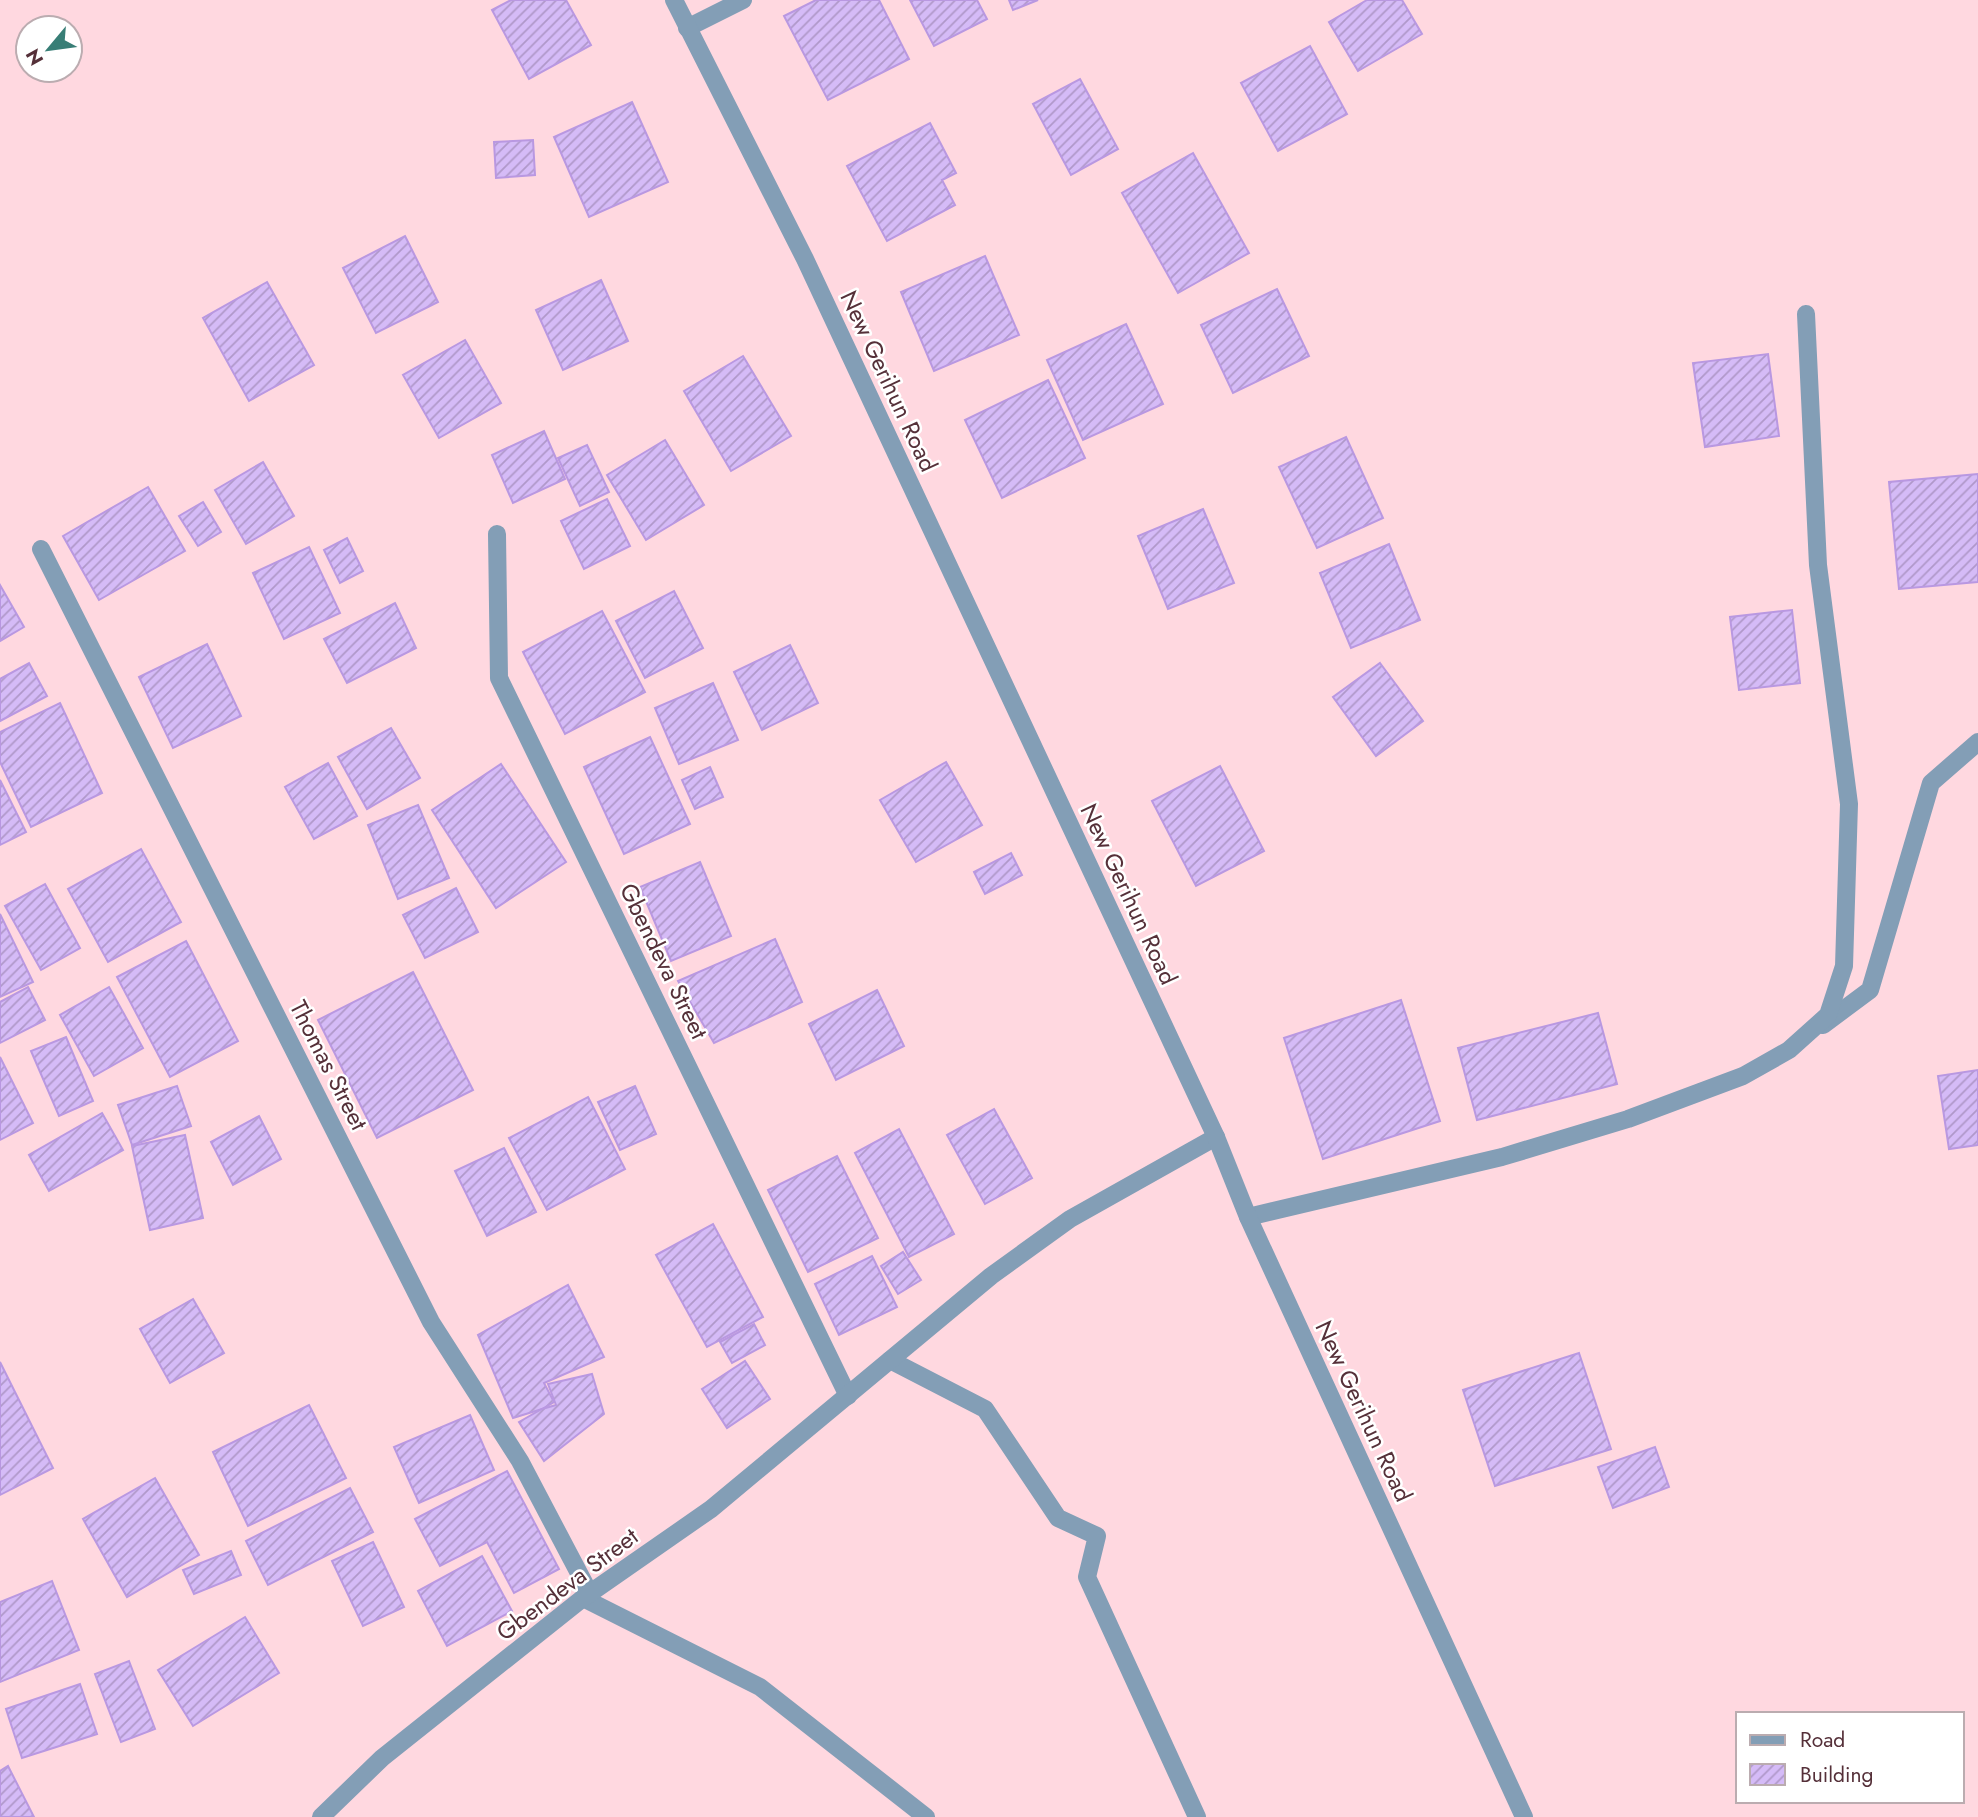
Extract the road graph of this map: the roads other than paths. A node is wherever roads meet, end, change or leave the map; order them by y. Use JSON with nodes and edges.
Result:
{"nodes":[{"id":1,"x":674,"y":0,"type":"edge"},
{"id":2,"x":743,"y":0,"type":"edge"},
{"id":3,"x":687,"y":28,"type":"junction"},
{"id":4,"x":1806,"y":314,"type":"dead end"},
{"id":5,"x":497,"y":534,"type":"dead end"},
{"id":6,"x":41,"y":549,"type":"dead end"},
{"id":7,"x":1978,"y":742,"type":"edge"},
{"id":8,"x":1789,"y":1050,"type":"junction"},
{"id":9,"x":1216,"y":1137,"type":"junction"},
{"id":10,"x":1248,"y":1217,"type":"junction"},
{"id":11,"x":890,"y":1360,"type":"junction"},
{"id":12,"x":848,"y":1396,"type":"junction"},
{"id":13,"x":587,"y":1596,"type":"junction"},
{"id":14,"x":321,"y":1817,"type":"edge"},
{"id":15,"x":926,"y":1817,"type":"edge"},
{"id":16,"x":1197,"y":1817,"type":"edge"},
{"id":17,"x":1524,"y":1817,"type":"edge"}],
"edges":[{"from":1,"to":3,"type":"street","name":"New Gerihun Road"},
{"from":2,"to":3,"type":"street"},
{"from":3,"to":9,"type":"street","name":"New Gerihun Road"},
{"from":4,"to":8,"type":"street"},
{"from":5,"to":12,"type":"street","name":"Gbendeva Street"},
{"from":6,"to":13,"type":"street","name":"Thomas Street"},
{"from":7,"to":8,"type":"street"},
{"from":8,"to":10,"type":"street"},
{"from":9,"to":10,"type":"street","name":"New Gerihun Road"},
{"from":9,"to":11,"type":"street","name":"Gbendeva Street"},
{"from":10,"to":17,"type":"street","name":"New Gerihun Road"},
{"from":11,"to":12,"type":"street","name":"Gbendeva Street"},
{"from":11,"to":16,"type":"street"},
{"from":12,"to":13,"type":"street","name":"Gbendeva Street"},
{"from":13,"to":14,"type":"street","name":"Gbendeva Street"},
{"from":13,"to":15,"type":"street"}]}
